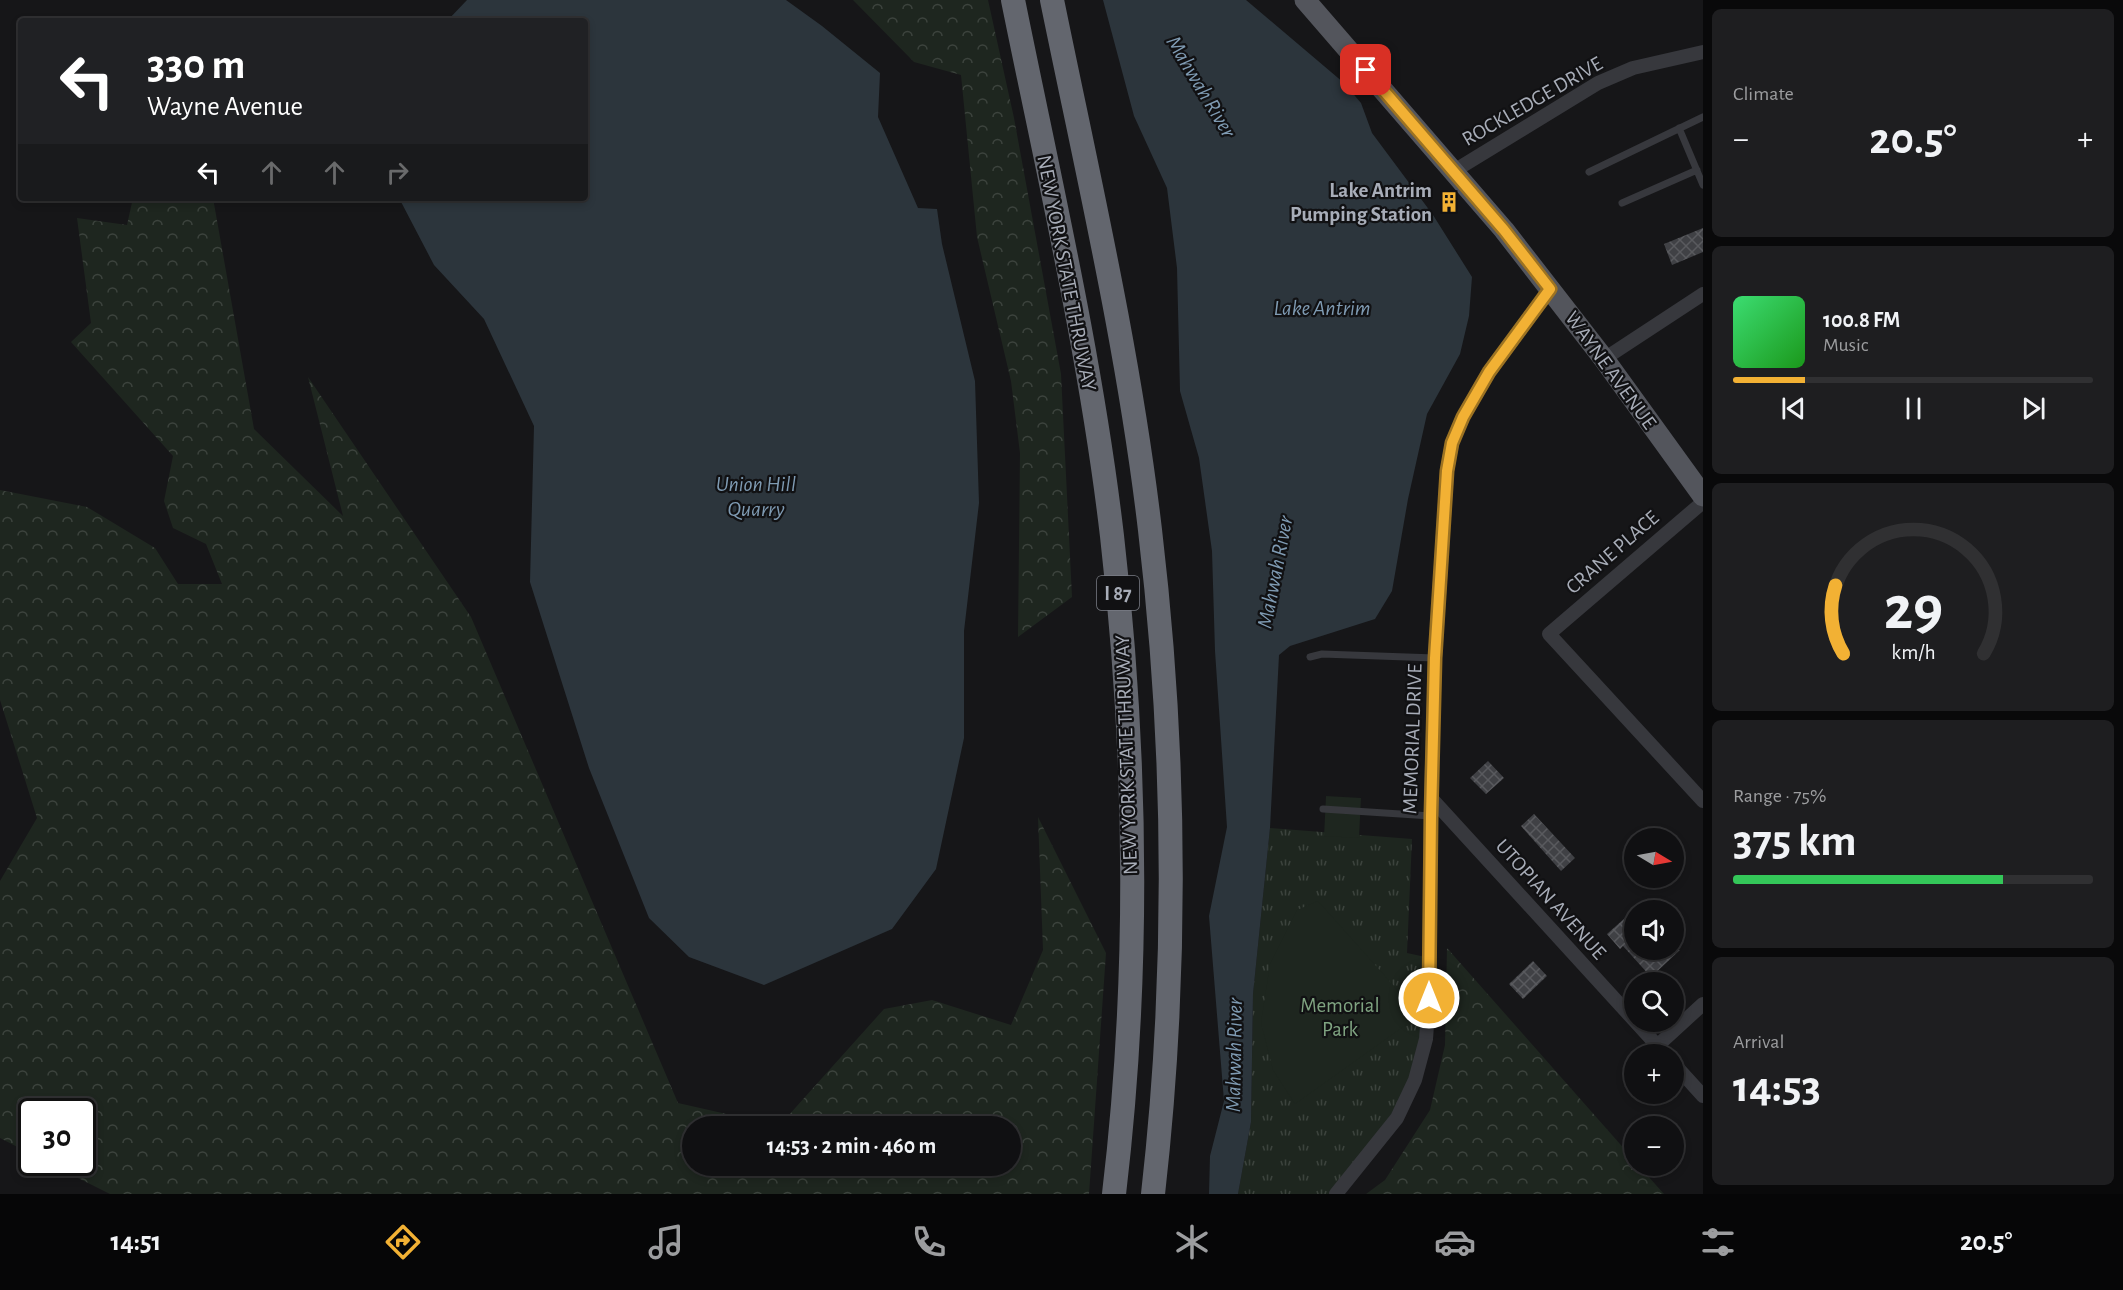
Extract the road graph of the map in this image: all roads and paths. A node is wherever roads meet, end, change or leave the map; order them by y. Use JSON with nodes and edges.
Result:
{"nodes":[{"id":1,"x":1013,"y":0,"type":"edge"},
{"id":2,"x":1052,"y":0,"type":"edge"},
{"id":3,"x":1305,"y":0,"type":"edge"},
{"id":4,"x":1703,"y":52,"type":"edge"},
{"id":5,"x":1703,"y":117,"type":"edge"},
{"id":6,"x":1679,"y":128,"type":"junction"},
{"id":7,"x":1697,"y":170,"type":"junction"},
{"id":8,"x":1454,"y":171,"type":"junction"},
{"id":9,"x":1589,"y":172,"type":"dead end"},
{"id":10,"x":1703,"y":185,"type":"edge"},
{"id":11,"x":1622,"y":203,"type":"dead end"},
{"id":12,"x":1550,"y":289,"type":"junction"},
{"id":13,"x":1703,"y":294,"type":"edge"},
{"id":14,"x":1604,"y":359,"type":"junction"},
{"id":15,"x":1703,"y":496,"type":"edge"},
{"id":16,"x":1703,"y":502,"type":"edge"},
{"id":17,"x":1310,"y":657,"type":"dead end"},
{"id":18,"x":1435,"y":658,"type":"junction"},
{"id":19,"x":1431,"y":798,"type":"junction"},
{"id":20,"x":1703,"y":801,"type":"edge"},
{"id":21,"x":1323,"y":808,"type":"dead end"},
{"id":22,"x":1431,"y":816,"type":"junction"},
{"id":23,"x":1703,"y":1004,"type":"edge"},
{"id":24,"x":1656,"y":1044,"type":"edge"},
{"id":25,"x":1666,"y":1044,"type":"edge"},
{"id":26,"x":1684,"y":1075,"type":"edge"},
{"id":27,"x":1703,"y":1095,"type":"edge"},
{"id":28,"x":1114,"y":1194,"type":"edge"},
{"id":29,"x":1153,"y":1194,"type":"edge"},
{"id":30,"x":1336,"y":1194,"type":"edge"}],
"edges":[{"from":1,"to":28,"type":"highway","name":"NEW YORK STATE THRUWAY","number":"I 87"},
{"from":2,"to":29,"type":"highway","name":"NEW YORK STATE THRUWAY","number":"I 87"},
{"from":3,"to":8,"type":"main road","name":"WAYNE AVENUE"},
{"from":4,"to":8,"type":"street","name":"ROCKLEDGE DRIVE"},
{"from":5,"to":6,"type":"lane"},
{"from":6,"to":7,"type":"lane"},
{"from":6,"to":9,"type":"lane"},
{"from":7,"to":10,"type":"lane"},
{"from":7,"to":11,"type":"lane"},
{"from":8,"to":12,"type":"main road","name":"WAYNE AVENUE"},
{"from":12,"to":14,"type":"main road","name":"WAYNE AVENUE"},
{"from":12,"to":18,"type":"street","name":"MEMORIAL DRIVE"},
{"from":13,"to":14,"type":"street"},
{"from":14,"to":15,"type":"main road","name":"WAYNE AVENUE"},
{"from":16,"to":20,"type":"street","name":"CRANE PLACE"},
{"from":17,"to":18,"type":"lane"},
{"from":18,"to":19,"type":"street","name":"MEMORIAL DRIVE"},
{"from":19,"to":22,"type":"street","name":"MEMORIAL DRIVE"},
{"from":19,"to":24,"type":"street","name":"UTOPIAN AVENUE"},
{"from":21,"to":22,"type":"lane"},
{"from":22,"to":30,"type":"street","name":"MEMORIAL DRIVE"},
{"from":23,"to":25,"type":"street"},
{"from":26,"to":27,"type":"street"}]}
